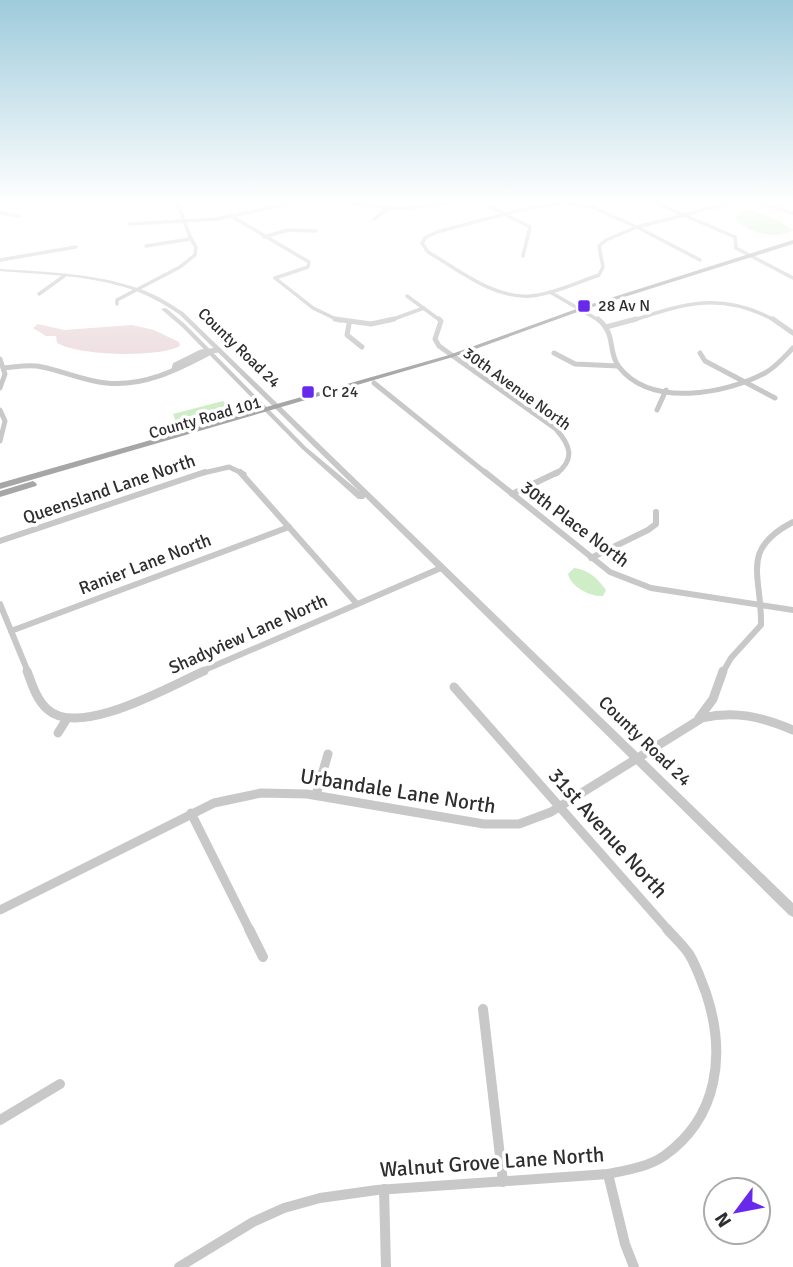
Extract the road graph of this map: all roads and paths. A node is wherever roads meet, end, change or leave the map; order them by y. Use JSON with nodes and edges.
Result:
{"nodes":[{"id":1,"x":185,"y":262,"type":"edge"},
{"id":2,"x":309,"y":262,"type":"edge"},
{"id":3,"x":446,"y":262,"type":"edge"},
{"id":4,"x":602,"y":262,"type":"edge"},
{"id":5,"x":728,"y":262,"type":"edge"},
{"id":6,"x":760,"y":262,"type":"edge"},
{"id":7,"x":0,"y":272,"type":"edge"},
{"id":8,"x":62,"y":277,"type":"junction"},
{"id":9,"x":793,"y":278,"type":"edge"},
{"id":10,"x":133,"y":291,"type":"junction"},
{"id":11,"x":549,"y":292,"type":"junction"},
{"id":12,"x":38,"y":294,"type":"dead end"},
{"id":13,"x":407,"y":296,"type":"dead end"},
{"id":14,"x":117,"y":304,"type":"dead end"},
{"id":15,"x":424,"y":308,"type":"junction"},
{"id":16,"x":581,"y":309,"type":"junction"},
{"id":17,"x":349,"y":324,"type":"junction"},
{"id":18,"x":606,"y":327,"type":"junction"},
{"id":19,"x":793,"y":334,"type":"edge"},
{"id":20,"x":362,"y":347,"type":"dead end"},
{"id":21,"x":793,"y":348,"type":"edge"},
{"id":22,"x":219,"y":350,"type":"junction"},
{"id":23,"x":209,"y":353,"type":"junction"},
{"id":24,"x":554,"y":353,"type":"dead end"},
{"id":25,"x":700,"y":354,"type":"dead end"},
{"id":26,"x":451,"y":356,"type":"junction"},
{"id":27,"x":0,"y":359,"type":"edge"},
{"id":28,"x":417,"y":366,"type":"junction"},
{"id":29,"x":618,"y":366,"type":"junction"},
{"id":30,"x":4,"y":368,"type":"junction"},
{"id":31,"x":745,"y":382,"type":"junction"},
{"id":32,"x":374,"y":383,"type":"junction"},
{"id":33,"x":0,"y":388,"type":"edge"},
{"id":34,"x":666,"y":390,"type":"junction"},
{"id":35,"x":775,"y":398,"type":"dead end"},
{"id":36,"x":278,"y":408,"type":"junction"},
{"id":37,"x":0,"y":410,"type":"edge"},
{"id":38,"x":657,"y":410,"type":"dead end"},
{"id":39,"x":267,"y":411,"type":"junction"},
{"id":40,"x":0,"y":441,"type":"edge"},
{"id":41,"x":0,"y":486,"type":"edge"},
{"id":42,"x":0,"y":494,"type":"edge"},
{"id":43,"x":512,"y":494,"type":"junction"},
{"id":44,"x":656,"y":512,"type":"dead end"},
{"id":45,"x":793,"y":522,"type":"edge"},
{"id":46,"x":289,"y":527,"type":"junction"},
{"id":47,"x":0,"y":541,"type":"edge"},
{"id":48,"x":591,"y":558,"type":"junction"},
{"id":49,"x":441,"y":568,"type":"junction"},
{"id":50,"x":0,"y":604,"type":"edge"},
{"id":51,"x":357,"y":604,"type":"junction"},
{"id":52,"x":761,"y":605,"type":"junction"},
{"id":53,"x":793,"y":610,"type":"edge"},
{"id":54,"x":11,"y":631,"type":"junction"},
{"id":55,"x":454,"y":687,"type":"dead end"},
{"id":56,"x":66,"y":720,"type":"junction"},
{"id":57,"x":691,"y":724,"type":"junction"},
{"id":58,"x":793,"y":730,"type":"edge"},
{"id":59,"x":58,"y":733,"type":"dead end"},
{"id":60,"x":328,"y":754,"type":"dead end"},
{"id":61,"x":637,"y":758,"type":"junction"},
{"id":62,"x":316,"y":795,"type":"junction"},
{"id":63,"x":561,"y":806,"type":"junction"},
{"id":64,"x":191,"y":813,"type":"junction"},
{"id":65,"x":0,"y":910,"type":"edge"},
{"id":66,"x":793,"y":911,"type":"edge"},
{"id":67,"x":263,"y":957,"type":"dead end"},
{"id":68,"x":483,"y":1009,"type":"dead end"},
{"id":69,"x":715,"y":1016,"type":"joint"},
{"id":70,"x":60,"y":1084,"type":"dead end"},
{"id":71,"x":0,"y":1120,"type":"edge"},
{"id":72,"x":608,"y":1174,"type":"junction"},
{"id":73,"x":503,"y":1182,"type":"junction"},
{"id":74,"x":384,"y":1189,"type":"junction"},
{"id":75,"x":179,"y":1267,"type":"edge"},
{"id":76,"x":386,"y":1267,"type":"edge"},
{"id":77,"x":634,"y":1267,"type":"edge"}],
"edges":[{"from":1,"to":10,"type":"street"},
{"from":2,"to":17,"type":"street"},
{"from":3,"to":11,"type":"street"},
{"from":4,"to":11,"type":"street"},
{"from":5,"to":16,"type":"main road","name":"County Road 101"},
{"from":6,"to":9,"type":"street"},
{"from":7,"to":8,"type":"street","name":"County Road 24"},
{"from":8,"to":10,"type":"street","name":"County Road 24"},
{"from":8,"to":12,"type":"street"},
{"from":10,"to":14,"type":"street"},
{"from":10,"to":22,"type":"street","name":"County Road 24"},
{"from":10,"to":23,"type":"street","name":"County Road 24"},
{"from":11,"to":16,"type":"street"},
{"from":13,"to":15,"type":"street","name":"30th Avenue North"},
{"from":15,"to":17,"type":"street"},
{"from":15,"to":26,"type":"street","name":"30th Avenue North"},
{"from":16,"to":18,"type":"street"},
{"from":16,"to":26,"type":"main road","name":"County Road 101"},
{"from":17,"to":20,"type":"street"},
{"from":18,"to":19,"type":"street"},
{"from":18,"to":29,"type":"street"},
{"from":21,"to":31,"type":"street"},
{"from":22,"to":23,"type":"street"},
{"from":22,"to":36,"type":"street","name":"County Road 24"},
{"from":23,"to":30,"type":"street"},
{"from":23,"to":39,"type":"street","name":"County Road 24"},
{"from":24,"to":29,"type":"street"},
{"from":25,"to":31,"type":"street"},
{"from":26,"to":28,"type":"main road","name":"County Road 101"},
{"from":26,"to":43,"type":"street","name":"30th Avenue North"},
{"from":27,"to":30,"type":"street"},
{"from":28,"to":32,"type":"main road","name":"County Road 101"},
{"from":28,"to":36,"type":"main road","name":"County Road 101"},
{"from":29,"to":34,"type":"street"},
{"from":30,"to":33,"type":"street"},
{"from":31,"to":34,"type":"street"},
{"from":31,"to":35,"type":"street"},
{"from":32,"to":36,"type":"main road","name":"County Road 101"},
{"from":32,"to":43,"type":"street","name":"30th Place North"},
{"from":34,"to":38,"type":"street"},
{"from":36,"to":39,"type":"main road","name":"County Road 101"},
{"from":36,"to":49,"type":"street","name":"County Road 24"},
{"from":37,"to":40,"type":"street"},
{"from":39,"to":41,"type":"main road","name":"County Road 101"},
{"from":39,"to":42,"type":"main road","name":"County Road 101"},
{"from":39,"to":49,"type":"street","name":"County Road 24"},
{"from":43,"to":48,"type":"street","name":"30th Place North"},
{"from":44,"to":48,"type":"street"},
{"from":45,"to":52,"type":"street"},
{"from":46,"to":47,"type":"street","name":"Queensland Lane North"},
{"from":46,"to":51,"type":"street"},
{"from":46,"to":54,"type":"street","name":"Ranier Lane North"},
{"from":48,"to":52,"type":"street","name":"30th Place North"},
{"from":49,"to":51,"type":"street","name":"Shadyview Lane North"},
{"from":49,"to":61,"type":"street","name":"County Road 24"},
{"from":50,"to":54,"type":"street"},
{"from":51,"to":56,"type":"street","name":"Shadyview Lane North"},
{"from":52,"to":53,"type":"street","name":"30th Place North"},
{"from":52,"to":57,"type":"street"},
{"from":54,"to":56,"type":"street"},
{"from":55,"to":63,"type":"street","name":"31st Avenue North"},
{"from":56,"to":59,"type":"street"},
{"from":57,"to":58,"type":"street"},
{"from":57,"to":61,"type":"street"},
{"from":60,"to":62,"type":"street"},
{"from":61,"to":63,"type":"street"},
{"from":61,"to":66,"type":"street","name":"County Road 24"},
{"from":62,"to":63,"type":"street","name":"Urbandale Lane North"},
{"from":62,"to":64,"type":"street","name":"Urbandale Lane North"},
{"from":63,"to":69,"type":"street","name":"31st Avenue North"},
{"from":64,"to":65,"type":"street","name":"Urbandale Lane North"},
{"from":64,"to":67,"type":"street"},
{"from":68,"to":73,"type":"street"},
{"from":69,"to":72,"type":"street","name":"Walnut Grove Lane North"},
{"from":70,"to":71,"type":"street"},
{"from":72,"to":73,"type":"street","name":"Walnut Grove Lane North"},
{"from":72,"to":77,"type":"street"},
{"from":73,"to":74,"type":"street","name":"Walnut Grove Lane North"},
{"from":74,"to":75,"type":"street","name":"Walnut Grove Lane North"},
{"from":74,"to":76,"type":"street"}]}
